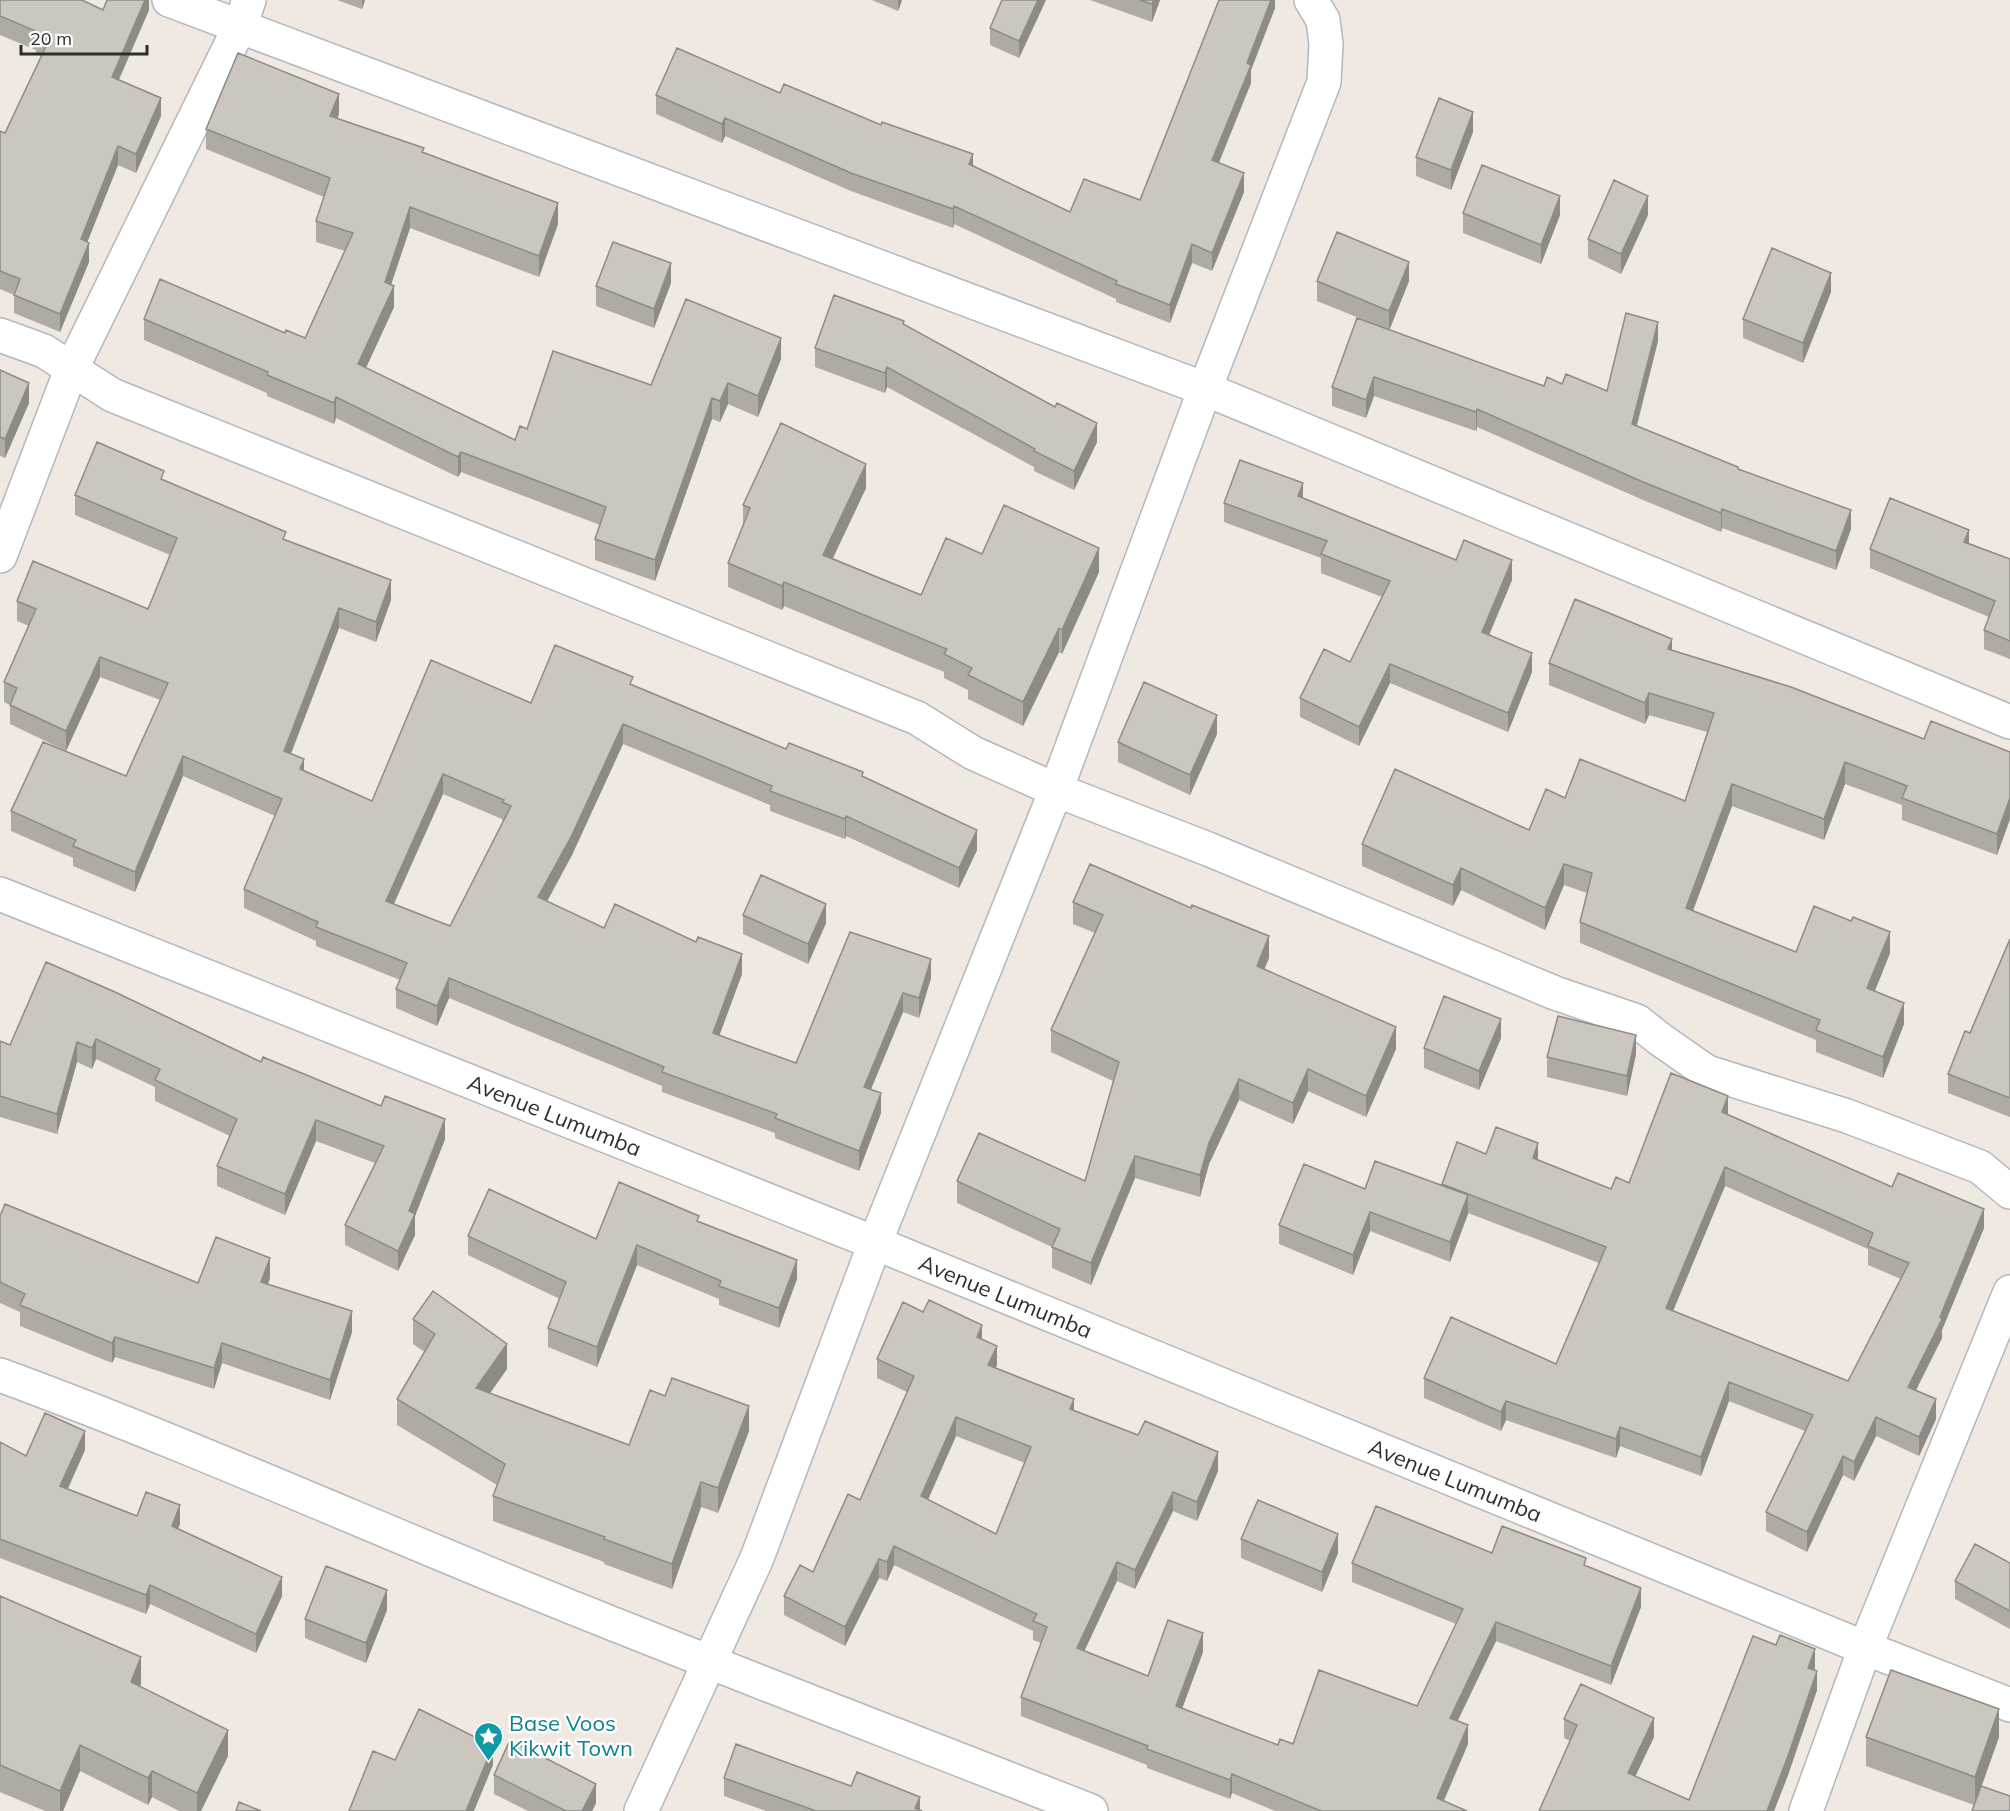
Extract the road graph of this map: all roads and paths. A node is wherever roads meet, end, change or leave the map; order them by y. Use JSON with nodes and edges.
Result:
{"nodes":[{"id":1,"x":169,"y":0,"type":"edge"},
{"id":2,"x":1311,"y":0,"type":"edge"},
{"id":3,"x":244,"y":13,"type":"edge"},
{"id":4,"x":0,"y":335,"type":"edge"},
{"id":5,"x":71,"y":370,"type":"junction"},
{"id":6,"x":1205,"y":389,"type":"junction"},
{"id":7,"x":0,"y":556,"type":"edge"},
{"id":8,"x":2010,"y":722,"type":"edge"},
{"id":9,"x":1056,"y":790,"type":"junction"},
{"id":10,"x":0,"y":894,"type":"edge"},
{"id":11,"x":2010,"y":1192,"type":"edge"},
{"id":12,"x":875,"y":1243,"type":"junction"},
{"id":13,"x":2010,"y":1292,"type":"edge"},
{"id":14,"x":0,"y":1375,"type":"edge"},
{"id":15,"x":1865,"y":1648,"type":"junction"},
{"id":16,"x":709,"y":1664,"type":"junction"},
{"id":17,"x":2010,"y":1705,"type":"edge"},
{"id":18,"x":641,"y":1811,"type":"edge"},
{"id":19,"x":1091,"y":1811,"type":"edge"},
{"id":20,"x":1806,"y":1811,"type":"edge"}],
"edges":[{"from":1,"to":3,"type":"street"},
{"from":2,"to":6,"type":"street"},
{"from":3,"to":5,"type":"street"},
{"from":3,"to":6,"type":"street"},
{"from":4,"to":5,"type":"street"},
{"from":5,"to":7,"type":"street"},
{"from":5,"to":9,"type":"street"},
{"from":6,"to":8,"type":"street"},
{"from":6,"to":9,"type":"street"},
{"from":9,"to":11,"type":"street"},
{"from":9,"to":12,"type":"street"},
{"from":10,"to":12,"type":"street","name":"Avenue Lumumba"},
{"from":12,"to":15,"type":"street","name":"Avenue Lumumba"},
{"from":12,"to":16,"type":"street"},
{"from":13,"to":15,"type":"street"},
{"from":14,"to":16,"type":"street"},
{"from":15,"to":17,"type":"street","name":"Avenue Lumumba"},
{"from":15,"to":20,"type":"street"},
{"from":16,"to":18,"type":"street"},
{"from":16,"to":19,"type":"street"}]}
